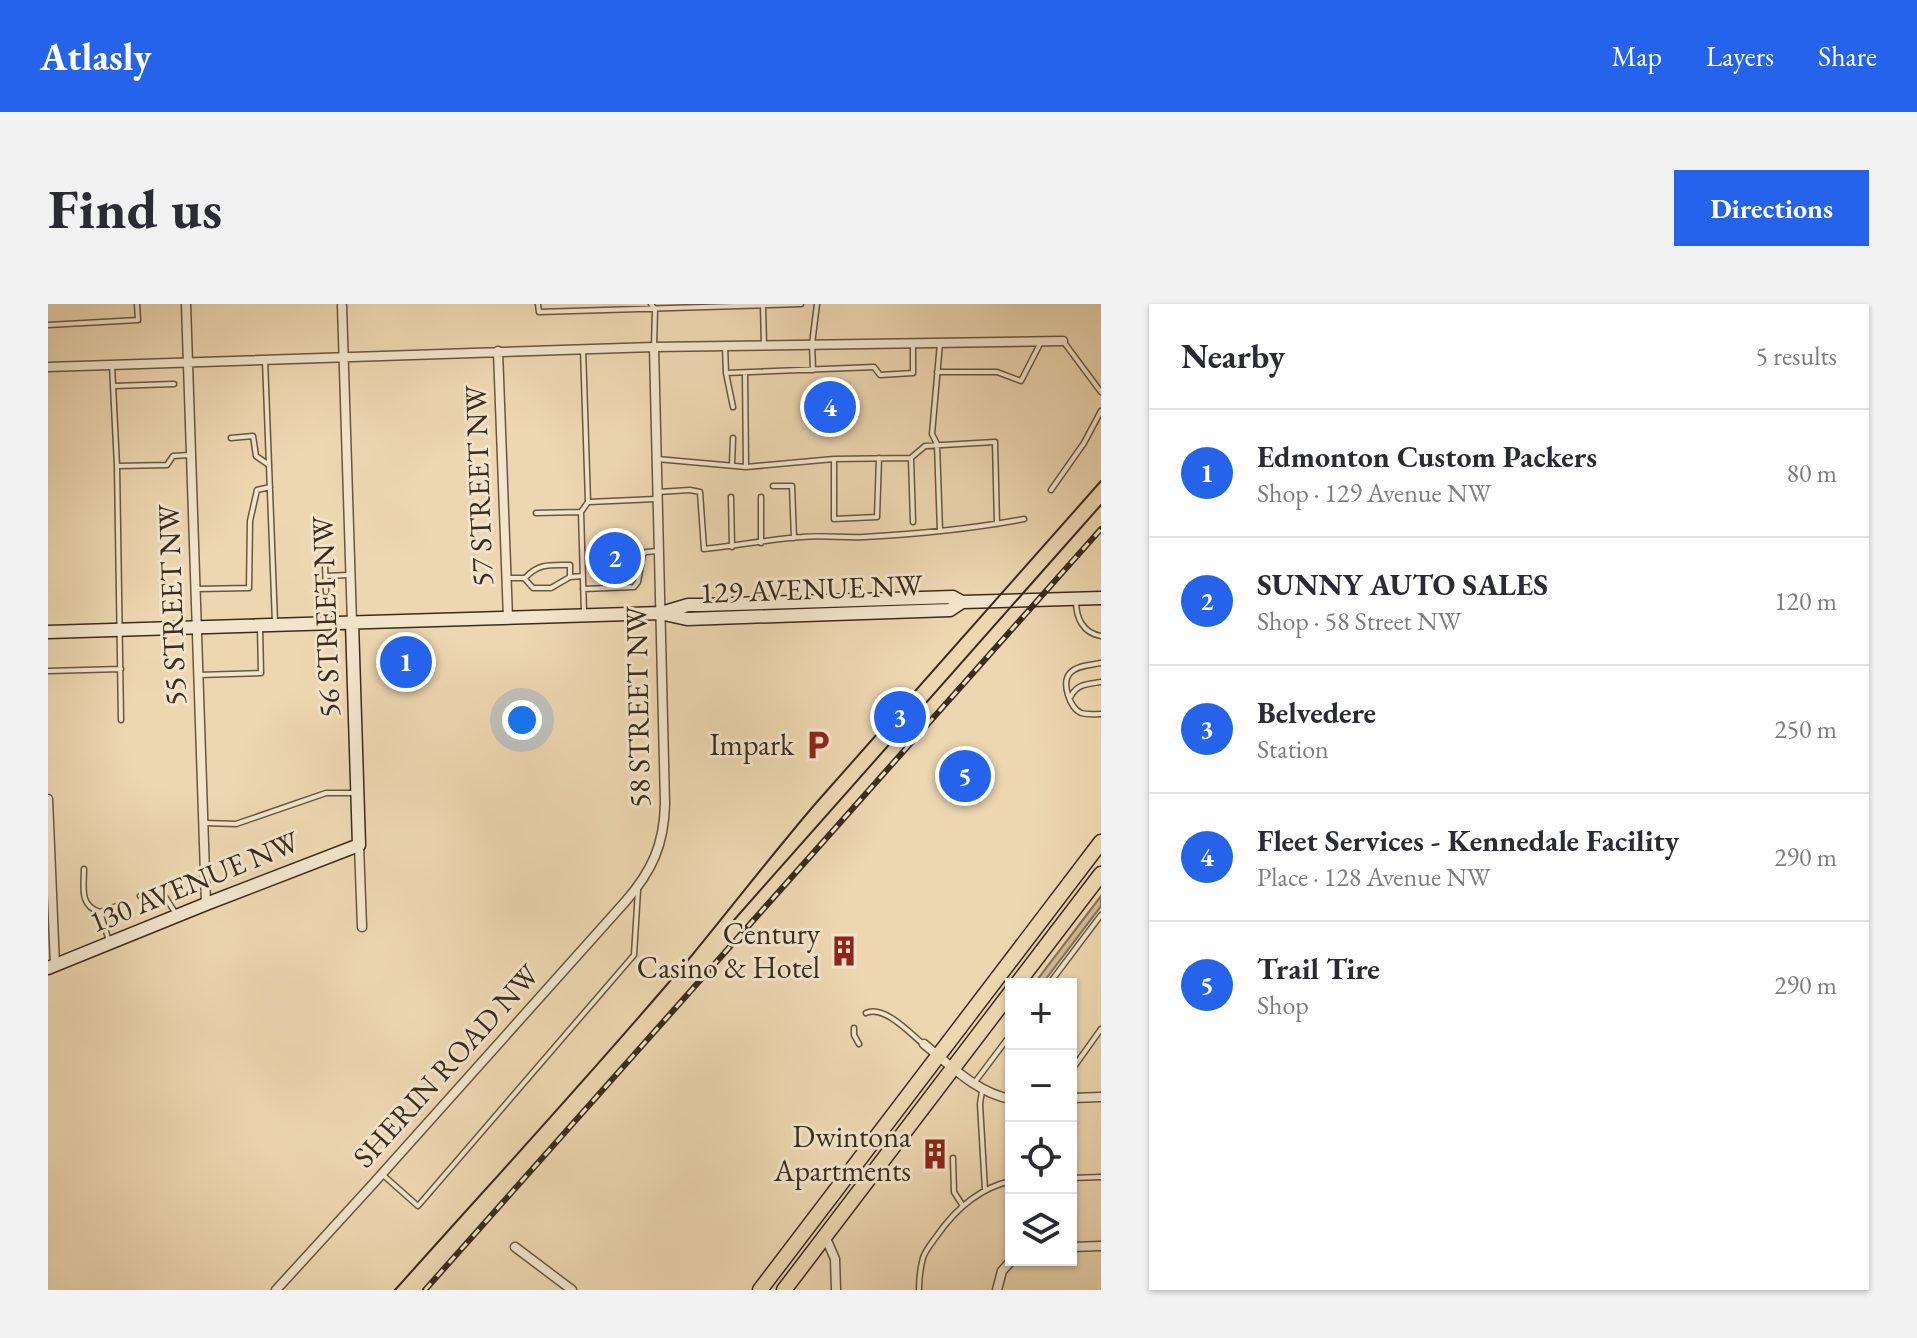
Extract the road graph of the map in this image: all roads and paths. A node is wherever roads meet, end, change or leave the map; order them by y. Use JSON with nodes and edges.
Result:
{"nodes":[{"id":1,"x":137,"y":304,"type":"edge"},
{"id":2,"x":186,"y":304,"type":"edge"},
{"id":3,"x":538,"y":304,"type":"edge"},
{"id":4,"x":801,"y":304,"type":"edge"},
{"id":5,"x":817,"y":304,"type":"edge"},
{"id":6,"x":713,"y":305,"type":"edge"},
{"id":7,"x":763,"y":305,"type":"edge"},
{"id":8,"x":342,"y":306,"type":"edge"},
{"id":9,"x":653,"y":306,"type":"edge"},
{"id":10,"x":48,"y":325,"type":"edge"},
{"id":11,"x":1041,"y":341,"type":"junction"},
{"id":12,"x":1063,"y":341,"type":"joint"},
{"id":13,"x":913,"y":343,"type":"junction"},
{"id":14,"x":940,"y":343,"type":"junction"},
{"id":15,"x":812,"y":344,"type":"junction"},
{"id":16,"x":764,"y":345,"type":"junction"},
{"id":17,"x":725,"y":346,"type":"junction"},
{"id":18,"x":654,"y":347,"type":"junction"},
{"id":19,"x":583,"y":349,"type":"junction"},
{"id":20,"x":498,"y":351,"type":"junction"},
{"id":21,"x":344,"y":357,"type":"junction"},
{"id":22,"x":265,"y":360,"type":"junction"},
{"id":23,"x":188,"y":362,"type":"junction"},
{"id":24,"x":112,"y":365,"type":"junction"},
{"id":25,"x":48,"y":367,"type":"edge"},
{"id":26,"x":813,"y":370,"type":"junction"},
{"id":27,"x":937,"y":372,"type":"junction"},
{"id":28,"x":726,"y":373,"type":"junction"},
{"id":29,"x":745,"y":373,"type":"junction"},
{"id":30,"x":174,"y":384,"type":"dead end"},
{"id":31,"x":114,"y":386,"type":"junction"},
{"id":32,"x":1101,"y":392,"type":"edge"},
{"id":33,"x":733,"y":407,"type":"dead end"},
{"id":34,"x":1101,"y":411,"type":"edge"},
{"id":35,"x":231,"y":438,"type":"dead end"},
{"id":36,"x":733,"y":438,"type":"dead end"},
{"id":37,"x":937,"y":444,"type":"junction"},
{"id":38,"x":191,"y":455,"type":"junction"},
{"id":39,"x":879,"y":458,"type":"junction"},
{"id":40,"x":911,"y":458,"type":"junction"},
{"id":41,"x":657,"y":459,"type":"junction"},
{"id":42,"x":834,"y":459,"type":"junction"},
{"id":43,"x":269,"y":465,"type":"junction"},
{"id":44,"x":732,"y":465,"type":"junction"},
{"id":45,"x":117,"y":466,"type":"junction"},
{"id":46,"x":746,"y":467,"type":"junction"},
{"id":47,"x":773,"y":486,"type":"dead end"},
{"id":48,"x":270,"y":487,"type":"junction"},
{"id":49,"x":1051,"y":490,"type":"dead end"},
{"id":50,"x":658,"y":495,"type":"junction"},
{"id":51,"x":731,"y":497,"type":"dead end"},
{"id":52,"x":761,"y":497,"type":"dead end"},
{"id":53,"x":588,"y":502,"type":"junction"},
{"id":54,"x":581,"y":512,"type":"junction"},
{"id":55,"x":536,"y":513,"type":"dead end"},
{"id":56,"x":1024,"y":519,"type":"dead end"},
{"id":57,"x":913,"y":522,"type":"dead end"},
{"id":58,"x":997,"y":524,"type":"junction"},
{"id":59,"x":940,"y":531,"type":"junction"},
{"id":60,"x":794,"y":538,"type":"junction"},
{"id":61,"x":761,"y":543,"type":"junction"},
{"id":62,"x":732,"y":547,"type":"junction"},
{"id":63,"x":659,"y":551,"type":"junction"},
{"id":64,"x":325,"y":565,"type":"dead end"},
{"id":65,"x":350,"y":575,"type":"junction"},
{"id":66,"x":326,"y":576,"type":"junction"},
{"id":67,"x":583,"y":576,"type":"junction"},
{"id":68,"x":570,"y":577,"type":"junction"},
{"id":69,"x":506,"y":578,"type":"junction"},
{"id":70,"x":524,"y":578,"type":"junction"},
{"id":71,"x":195,"y":589,"type":"junction"},
{"id":72,"x":583,"y":589,"type":"junction"},
{"id":73,"x":326,"y":592,"type":"dead end"},
{"id":74,"x":1101,"y":598,"type":"edge"},
{"id":75,"x":1076,"y":599,"type":"junction"},
{"id":76,"x":661,"y":613,"type":"junction"},
{"id":77,"x":584,"y":615,"type":"junction"},
{"id":78,"x":508,"y":618,"type":"junction"},
{"id":79,"x":352,"y":623,"type":"junction"},
{"id":80,"x":260,"y":625,"type":"junction"},
{"id":81,"x":275,"y":625,"type":"junction"},
{"id":82,"x":197,"y":627,"type":"junction"},
{"id":83,"x":120,"y":630,"type":"junction"},
{"id":84,"x":48,"y":632,"type":"edge"},
{"id":85,"x":1101,"y":636,"type":"edge"},
{"id":86,"x":1101,"y":663,"type":"edge"},
{"id":87,"x":121,"y":669,"type":"junction"},
{"id":88,"x":48,"y":671,"type":"edge"},
{"id":89,"x":198,"y":675,"type":"junction"},
{"id":90,"x":1101,"y":682,"type":"edge"},
{"id":91,"x":1070,"y":698,"type":"junction"},
{"id":92,"x":1101,"y":714,"type":"edge"},
{"id":93,"x":121,"y":720,"type":"dead end"},
{"id":94,"x":357,"y":793,"type":"junction"},
{"id":95,"x":48,"y":799,"type":"edge"},
{"id":96,"x":204,"y":823,"type":"junction"},
{"id":97,"x":1101,"y":842,"type":"edge"},
{"id":98,"x":359,"y":845,"type":"junction"},
{"id":99,"x":84,"y":869,"type":"dead end"},
{"id":100,"x":649,"y":871,"type":"joint"},
{"id":101,"x":1101,"y":874,"type":"edge"},
{"id":102,"x":638,"y":888,"type":"junction"},
{"id":103,"x":140,"y":896,"type":"dead end"},
{"id":104,"x":50,"y":898,"type":"edge"},
{"id":105,"x":125,"y":903,"type":"dead end"},
{"id":106,"x":206,"y":904,"type":"junction"},
{"id":107,"x":100,"y":912,"type":"junction"},
{"id":108,"x":1101,"y":915,"type":"edge"},
{"id":109,"x":178,"y":916,"type":"junction"},
{"id":110,"x":362,"y":927,"type":"dead end"},
{"id":111,"x":109,"y":943,"type":"junction"},
{"id":112,"x":51,"y":967,"type":"edge"},
{"id":113,"x":1022,"y":978,"type":"edge"},
{"id":114,"x":1054,"y":978,"type":"edge"},
{"id":115,"x":1005,"y":1000,"type":"edge"},
{"id":116,"x":866,"y":1013,"type":"dead end"},
{"id":117,"x":854,"y":1028,"type":"dead end"},
{"id":118,"x":1101,"y":1029,"type":"edge"},
{"id":119,"x":1005,"y":1043,"type":"edge"},
{"id":120,"x":859,"y":1044,"type":"dead end"},
{"id":121,"x":924,"y":1044,"type":"joint"},
{"id":122,"x":938,"y":1056,"type":"junction"},
{"id":123,"x":1077,"y":1063,"type":"edge"},
{"id":124,"x":953,"y":1068,"type":"junction"},
{"id":125,"x":978,"y":1086,"type":"junction"},
{"id":126,"x":1101,"y":1097,"type":"edge"},
{"id":127,"x":1005,"y":1098,"type":"edge"},
{"id":128,"x":1077,"y":1098,"type":"edge"},
{"id":129,"x":953,"y":1158,"type":"dead end"},
{"id":130,"x":382,"y":1175,"type":"junction"},
{"id":131,"x":1101,"y":1177,"type":"edge"},
{"id":132,"x":1077,"y":1178,"type":"edge"},
{"id":133,"x":1005,"y":1183,"type":"edge"},
{"id":134,"x":985,"y":1191,"type":"junction"},
{"id":135,"x":963,"y":1206,"type":"junction"},
{"id":136,"x":825,"y":1236,"type":"junction"},
{"id":137,"x":1101,"y":1246,"type":"edge"},
{"id":138,"x":515,"y":1247,"type":"dead end"},
{"id":139,"x":1077,"y":1247,"type":"edge"},
{"id":140,"x":1006,"y":1266,"type":"edge"},
{"id":141,"x":788,"y":1288,"type":"edge"},
{"id":142,"x":276,"y":1290,"type":"edge"},
{"id":143,"x":572,"y":1290,"type":"edge"},
{"id":144,"x":760,"y":1290,"type":"edge"},
{"id":145,"x":836,"y":1290,"type":"edge"},
{"id":146,"x":919,"y":1290,"type":"edge"},
{"id":147,"x":997,"y":1290,"type":"edge"}],
"edges":[{"from":1,"to":10,"type":"lane"},
{"from":2,"to":23,"type":"street","name":"55 STREET NW"},
{"from":3,"to":9,"type":"lane"},
{"from":4,"to":7,"type":"lane"},
{"from":5,"to":15,"type":"lane"},
{"from":6,"to":7,"type":"lane"},
{"from":6,"to":9,"type":"lane"},
{"from":7,"to":16,"type":"lane"},
{"from":8,"to":21,"type":"street","name":"56 STREET NW"},
{"from":9,"to":18,"type":"lane"},
{"from":11,"to":12,"type":"street"},
{"from":11,"to":14,"type":"street"},
{"from":11,"to":27,"type":"lane"},
{"from":12,"to":32,"type":"lane"},
{"from":13,"to":14,"type":"street"},
{"from":13,"to":15,"type":"street"},
{"from":13,"to":26,"type":"lane"},
{"from":14,"to":27,"type":"lane"},
{"from":15,"to":16,"type":"street"},
{"from":15,"to":26,"type":"lane"},
{"from":16,"to":17,"type":"street"},
{"from":17,"to":18,"type":"street"},
{"from":17,"to":28,"type":"lane"},
{"from":18,"to":19,"type":"street"},
{"from":18,"to":41,"type":"street","name":"58 STREET NW"},
{"from":19,"to":20,"type":"street"},
{"from":19,"to":53,"type":"lane"},
{"from":20,"to":21,"type":"street"},
{"from":20,"to":69,"type":"street","name":"57 STREET NW"},
{"from":21,"to":22,"type":"street"},
{"from":21,"to":65,"type":"street","name":"56 STREET NW"},
{"from":22,"to":23,"type":"street"},
{"from":22,"to":43,"type":"lane"},
{"from":23,"to":24,"type":"street"},
{"from":23,"to":38,"type":"street","name":"55 STREET NW"},
{"from":24,"to":25,"type":"street"},
{"from":24,"to":31,"type":"lane"},
{"from":26,"to":29,"type":"lane"},
{"from":27,"to":37,"type":"lane"},
{"from":28,"to":29,"type":"lane"},
{"from":28,"to":33,"type":"lane"},
{"from":29,"to":46,"type":"lane"},
{"from":30,"to":31,"type":"lane"},
{"from":31,"to":45,"type":"lane"},
{"from":34,"to":49,"type":"lane"},
{"from":35,"to":43,"type":"lane"},
{"from":36,"to":44,"type":"lane"},
{"from":37,"to":40,"type":"lane"},
{"from":37,"to":58,"type":"lane"},
{"from":37,"to":59,"type":"lane"},
{"from":38,"to":45,"type":"lane"},
{"from":38,"to":71,"type":"street","name":"55 STREET NW"},
{"from":39,"to":40,"type":"lane"},
{"from":39,"to":42,"type":"lane"},
{"from":39,"to":42,"type":"lane"},
{"from":40,"to":57,"type":"lane"},
{"from":41,"to":44,"type":"lane"},
{"from":41,"to":50,"type":"street","name":"58 STREET NW"},
{"from":42,"to":46,"type":"lane"},
{"from":43,"to":48,"type":"lane"},
{"from":44,"to":46,"type":"lane"},
{"from":45,"to":83,"type":"lane"},
{"from":47,"to":60,"type":"lane"},
{"from":48,"to":71,"type":"lane"},
{"from":48,"to":81,"type":"lane"},
{"from":50,"to":53,"type":"lane"},
{"from":50,"to":62,"type":"lane"},
{"from":50,"to":63,"type":"street","name":"58 STREET NW"},
{"from":51,"to":62,"type":"lane"},
{"from":52,"to":61,"type":"lane"},
{"from":53,"to":54,"type":"lane"},
{"from":54,"to":55,"type":"lane"},
{"from":54,"to":67,"type":"lane"},
{"from":56,"to":58,"type":"lane"},
{"from":58,"to":59,"type":"lane"},
{"from":59,"to":60,"type":"lane"},
{"from":60,"to":61,"type":"lane"},
{"from":61,"to":62,"type":"lane"},
{"from":63,"to":72,"type":"lane"},
{"from":63,"to":76,"type":"street","name":"58 STREET NW"},
{"from":64,"to":66,"type":"lane"},
{"from":65,"to":66,"type":"lane"},
{"from":65,"to":79,"type":"street","name":"56 STREET NW"},
{"from":66,"to":73,"type":"lane"},
{"from":67,"to":68,"type":"lane"},
{"from":67,"to":72,"type":"lane"},
{"from":68,"to":70,"type":"lane"},
{"from":68,"to":70,"type":"lane"},
{"from":69,"to":70,"type":"lane"},
{"from":69,"to":78,"type":"street","name":"57 STREET NW"},
{"from":71,"to":82,"type":"street","name":"55 STREET NW"},
{"from":72,"to":77,"type":"lane"},
{"from":74,"to":75,"type":"street","name":"129 AVENUE NW"},
{"from":75,"to":76,"type":"street","name":"129 AVENUE NW"},
{"from":75,"to":85,"type":"lane"},
{"from":76,"to":77,"type":"street","name":"129 AVENUE NW"},
{"from":76,"to":100,"type":"street","name":"58 STREET NW"},
{"from":77,"to":78,"type":"street","name":"129 AVENUE NW"},
{"from":78,"to":79,"type":"street","name":"129 AVENUE NW"},
{"from":79,"to":81,"type":"street","name":"129 AVENUE NW"},
{"from":79,"to":94,"type":"street","name":"56 STREET NW"},
{"from":80,"to":81,"type":"street","name":"129 AVENUE NW"},
{"from":80,"to":82,"type":"street","name":"129 AVENUE NW"},
{"from":80,"to":89,"type":"lane"},
{"from":82,"to":83,"type":"street","name":"129 AVENUE NW"},
{"from":82,"to":89,"type":"street","name":"55 STREET NW"},
{"from":83,"to":84,"type":"street","name":"129 AVENUE NW"},
{"from":83,"to":87,"type":"lane"},
{"from":86,"to":91,"type":"lane"},
{"from":87,"to":88,"type":"lane"},
{"from":87,"to":93,"type":"lane"},
{"from":89,"to":96,"type":"street","name":"55 STREET NW"},
{"from":90,"to":91,"type":"lane"},
{"from":91,"to":92,"type":"lane"},
{"from":94,"to":96,"type":"lane"},
{"from":94,"to":98,"type":"street","name":"56 STREET NW"},
{"from":95,"to":104,"type":"street"},
{"from":96,"to":106,"type":"street","name":"55 STREET NW"},
{"from":97,"to":122,"type":"main road"},
{"from":98,"to":106,"type":"street","name":"130 AVENUE NW"},
{"from":98,"to":110,"type":"street","name":"56 STREET NW"},
{"from":99,"to":107,"type":"lane"},
{"from":100,"to":102,"type":"street","name":"SHERIN ROAD NW"},
{"from":101,"to":113,"type":"main road"},
{"from":102,"to":130,"type":"street","name":"SHERIN ROAD NW"},
{"from":102,"to":130,"type":"lane"},
{"from":103,"to":109,"type":"lane"},
{"from":104,"to":112,"type":"street"},
{"from":105,"to":107,"type":"lane"},
{"from":106,"to":109,"type":"street","name":"130 AVENUE NW"},
{"from":107,"to":111,"type":"lane"},
{"from":108,"to":114,"type":"lane"},
{"from":109,"to":111,"type":"street","name":"130 AVENUE NW"},
{"from":111,"to":112,"type":"street","name":"130 AVENUE NW"},
{"from":115,"to":124,"type":"main road"},
{"from":116,"to":121,"type":"lane"},
{"from":117,"to":120,"type":"lane"},
{"from":118,"to":123,"type":"lane"},
{"from":119,"to":125,"type":"lane"},
{"from":121,"to":122,"type":"street"},
{"from":122,"to":124,"type":"street"},
{"from":122,"to":144,"type":"main road"},
{"from":124,"to":125,"type":"street"},
{"from":124,"to":136,"type":"main road"},
{"from":125,"to":127,"type":"street"},
{"from":125,"to":134,"type":"lane"},
{"from":126,"to":128,"type":"street"},
{"from":129,"to":135,"type":"lane"},
{"from":130,"to":142,"type":"street","name":"SHERIN ROAD NW"},
{"from":131,"to":132,"type":"lane"},
{"from":133,"to":134,"type":"lane"},
{"from":134,"to":135,"type":"lane"},
{"from":135,"to":146,"type":"lane"},
{"from":136,"to":141,"type":"main road"},
{"from":136,"to":145,"type":"street"},
{"from":137,"to":139,"type":"street"},
{"from":138,"to":143,"type":"street"},
{"from":140,"to":147,"type":"street"}]}
